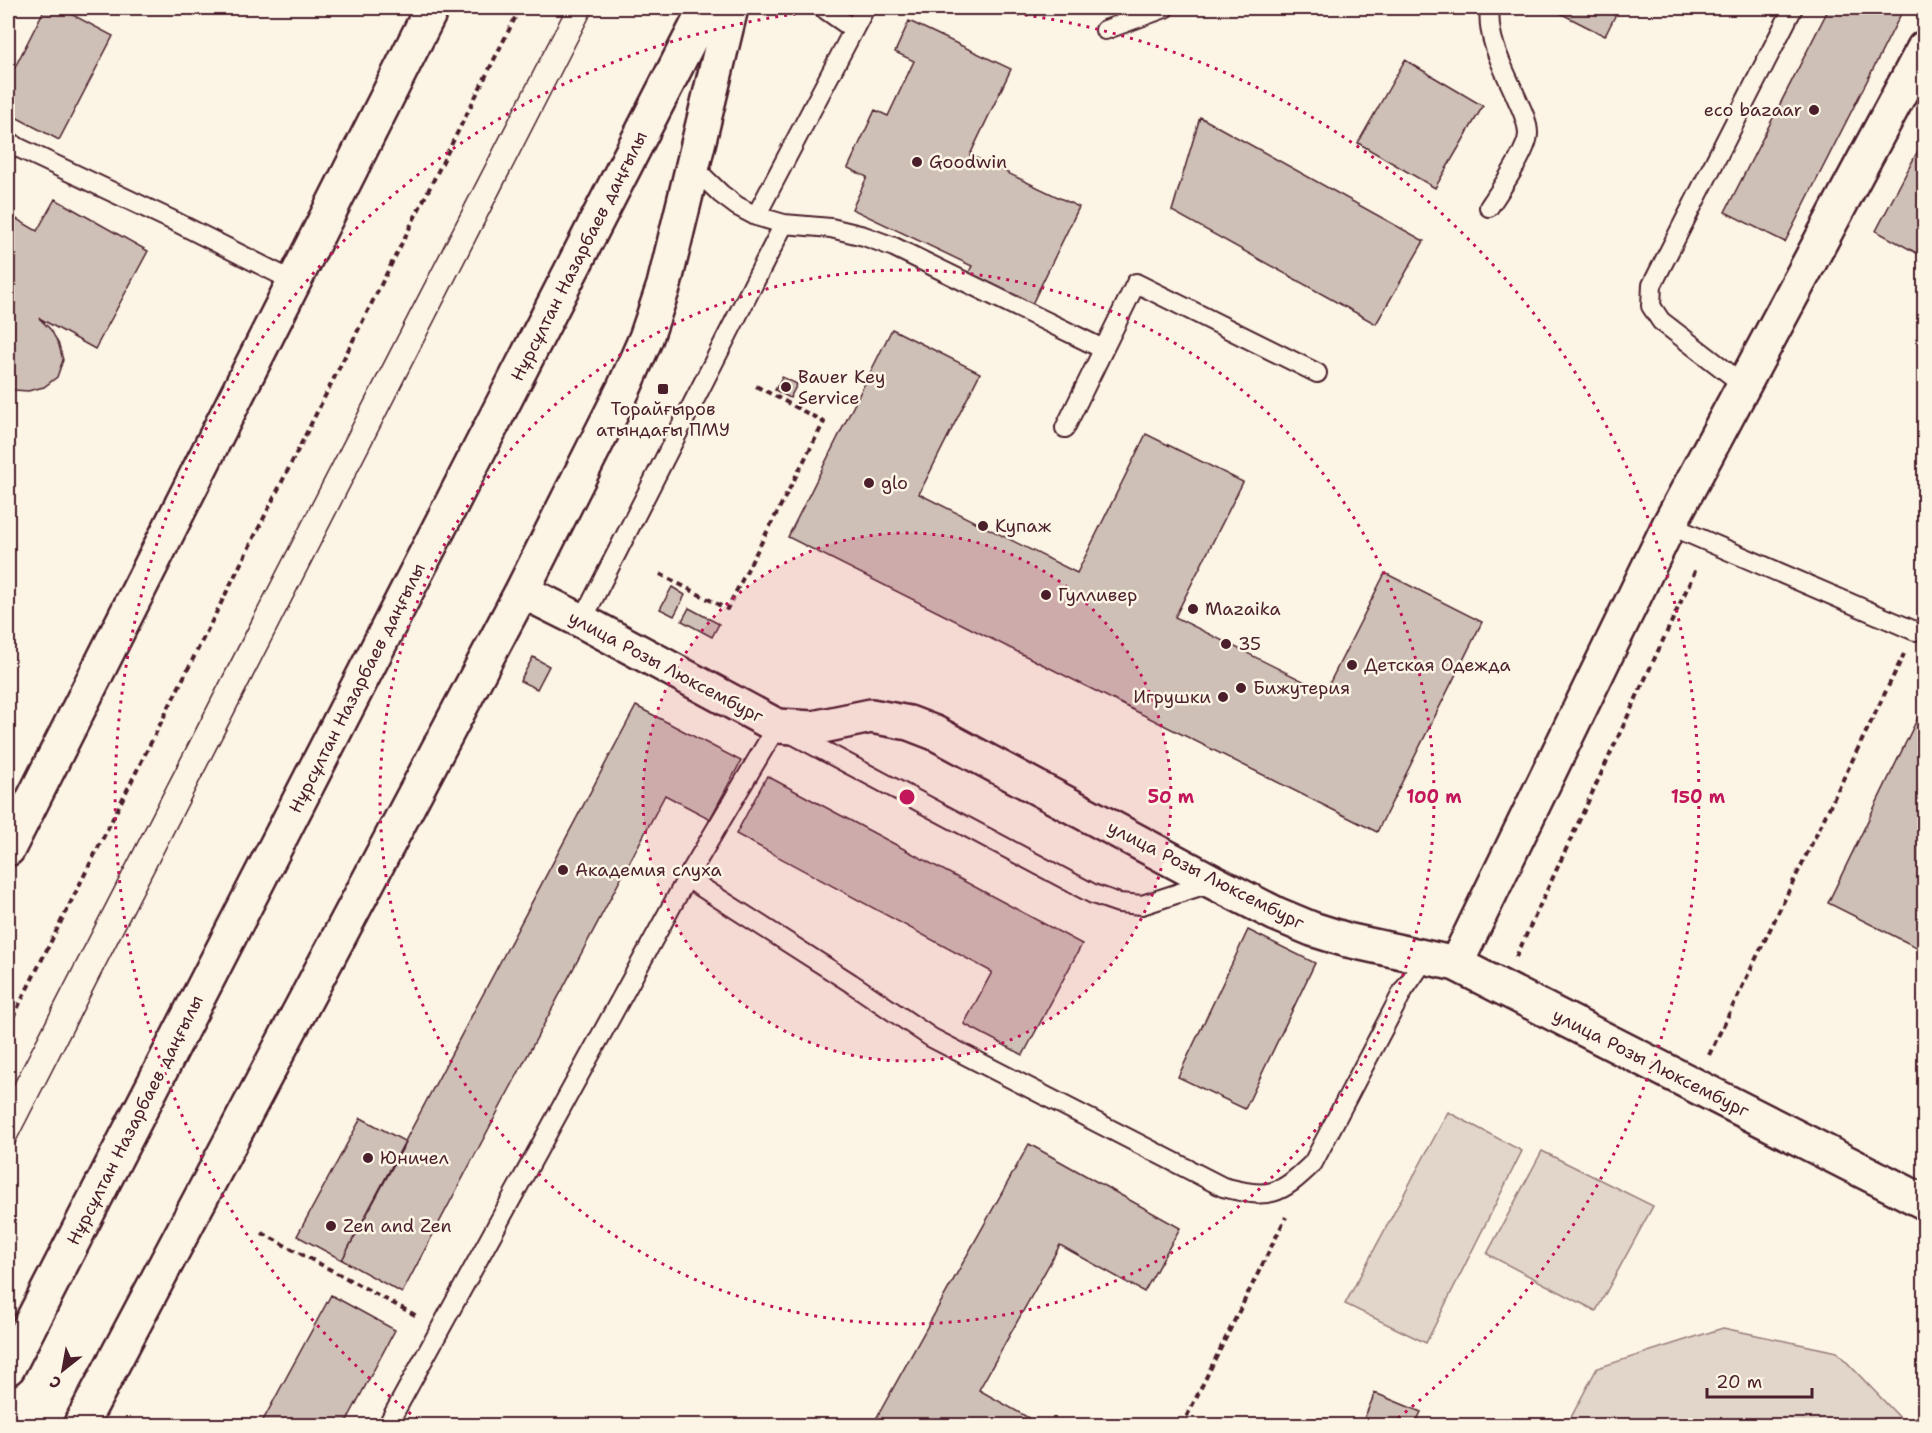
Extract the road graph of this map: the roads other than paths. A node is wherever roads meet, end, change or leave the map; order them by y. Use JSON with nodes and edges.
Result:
{"nodes":[{"id":1,"x":430,"y":8,"type":"edge"},
{"id":2,"x":706,"y":8,"type":"edge"},
{"id":3,"x":731,"y":8,"type":"edge"},
{"id":4,"x":824,"y":8,"type":"edge"},
{"id":5,"x":865,"y":8,"type":"edge"},
{"id":6,"x":1164,"y":8,"type":"edge"},
{"id":7,"x":1490,"y":8,"type":"edge"},
{"id":8,"x":1793,"y":8,"type":"edge"},
{"id":9,"x":854,"y":29,"type":"junction"},
{"id":10,"x":1105,"y":30,"type":"dead end"},
{"id":11,"x":1924,"y":48,"type":"edge"},
{"id":12,"x":8,"y":140,"type":"edge"},
{"id":13,"x":692,"y":166,"type":"junction"},
{"id":14,"x":1489,"y":207,"type":"dead end"},
{"id":15,"x":756,"y":216,"type":"junction"},
{"id":16,"x":784,"y":224,"type":"junction"},
{"id":17,"x":293,"y":281,"type":"junction"},
{"id":18,"x":1103,"y":349,"type":"junction"},
{"id":19,"x":1317,"y":373,"type":"dead end"},
{"id":20,"x":1744,"y":385,"type":"junction"},
{"id":21,"x":1065,"y":428,"type":"dead end"},
{"id":22,"x":1669,"y":525,"type":"junction"},
{"id":23,"x":522,"y":591,"type":"junction"},
{"id":24,"x":582,"y":621,"type":"junction"},
{"id":25,"x":1915,"y":631,"type":"road end"},
{"id":26,"x":777,"y":726,"type":"junction"},
{"id":27,"x":8,"y":849,"type":"edge"},
{"id":28,"x":687,"y":878,"type":"junction"},
{"id":29,"x":1213,"y":882,"type":"junction"},
{"id":30,"x":1456,"y":964,"type":"junction"},
{"id":31,"x":1924,"y":1202,"type":"edge"},
{"id":32,"x":8,"y":1368,"type":"edge"},
{"id":33,"x":80,"y":1425,"type":"edge"},
{"id":34,"x":387,"y":1425,"type":"edge"}],
"edges":[{"from":1,"to":17,"type":"street"},
{"from":2,"to":32,"type":"street","name":"Нұрсұлтан Назарбаев даңғылы"},
{"from":3,"to":13,"type":"street"},
{"from":4,"to":9,"type":"lane"},
{"from":5,"to":9,"type":"lane"},
{"from":6,"to":10,"type":"lane"},
{"from":7,"to":14,"type":"lane"},
{"from":8,"to":20,"type":"lane"},
{"from":9,"to":15,"type":"lane"},
{"from":11,"to":20,"type":"street"},
{"from":12,"to":17,"type":"lane"},
{"from":13,"to":15,"type":"lane"},
{"from":13,"to":23,"type":"street"},
{"from":15,"to":16,"type":"lane"},
{"from":16,"to":18,"type":"lane"},
{"from":16,"to":24,"type":"lane"},
{"from":17,"to":27,"type":"street"},
{"from":18,"to":19,"type":"lane"},
{"from":18,"to":21,"type":"lane"},
{"from":20,"to":22,"type":"street"},
{"from":22,"to":25,"type":"lane"},
{"from":22,"to":30,"type":"street"},
{"from":23,"to":24,"type":"street","name":"улица Розы Люксембург"},
{"from":23,"to":33,"type":"street"},
{"from":24,"to":26,"type":"street","name":"улица Розы Люксембург"},
{"from":26,"to":28,"type":"lane"},
{"from":26,"to":29,"type":"street","name":"улица Розы Люксембург"},
{"from":26,"to":29,"type":"lane"},
{"from":28,"to":30,"type":"lane"},
{"from":28,"to":34,"type":"lane"},
{"from":29,"to":30,"type":"street","name":"улица Розы Люксембург"},
{"from":30,"to":31,"type":"street","name":"улица Розы Люксембург"}]}
